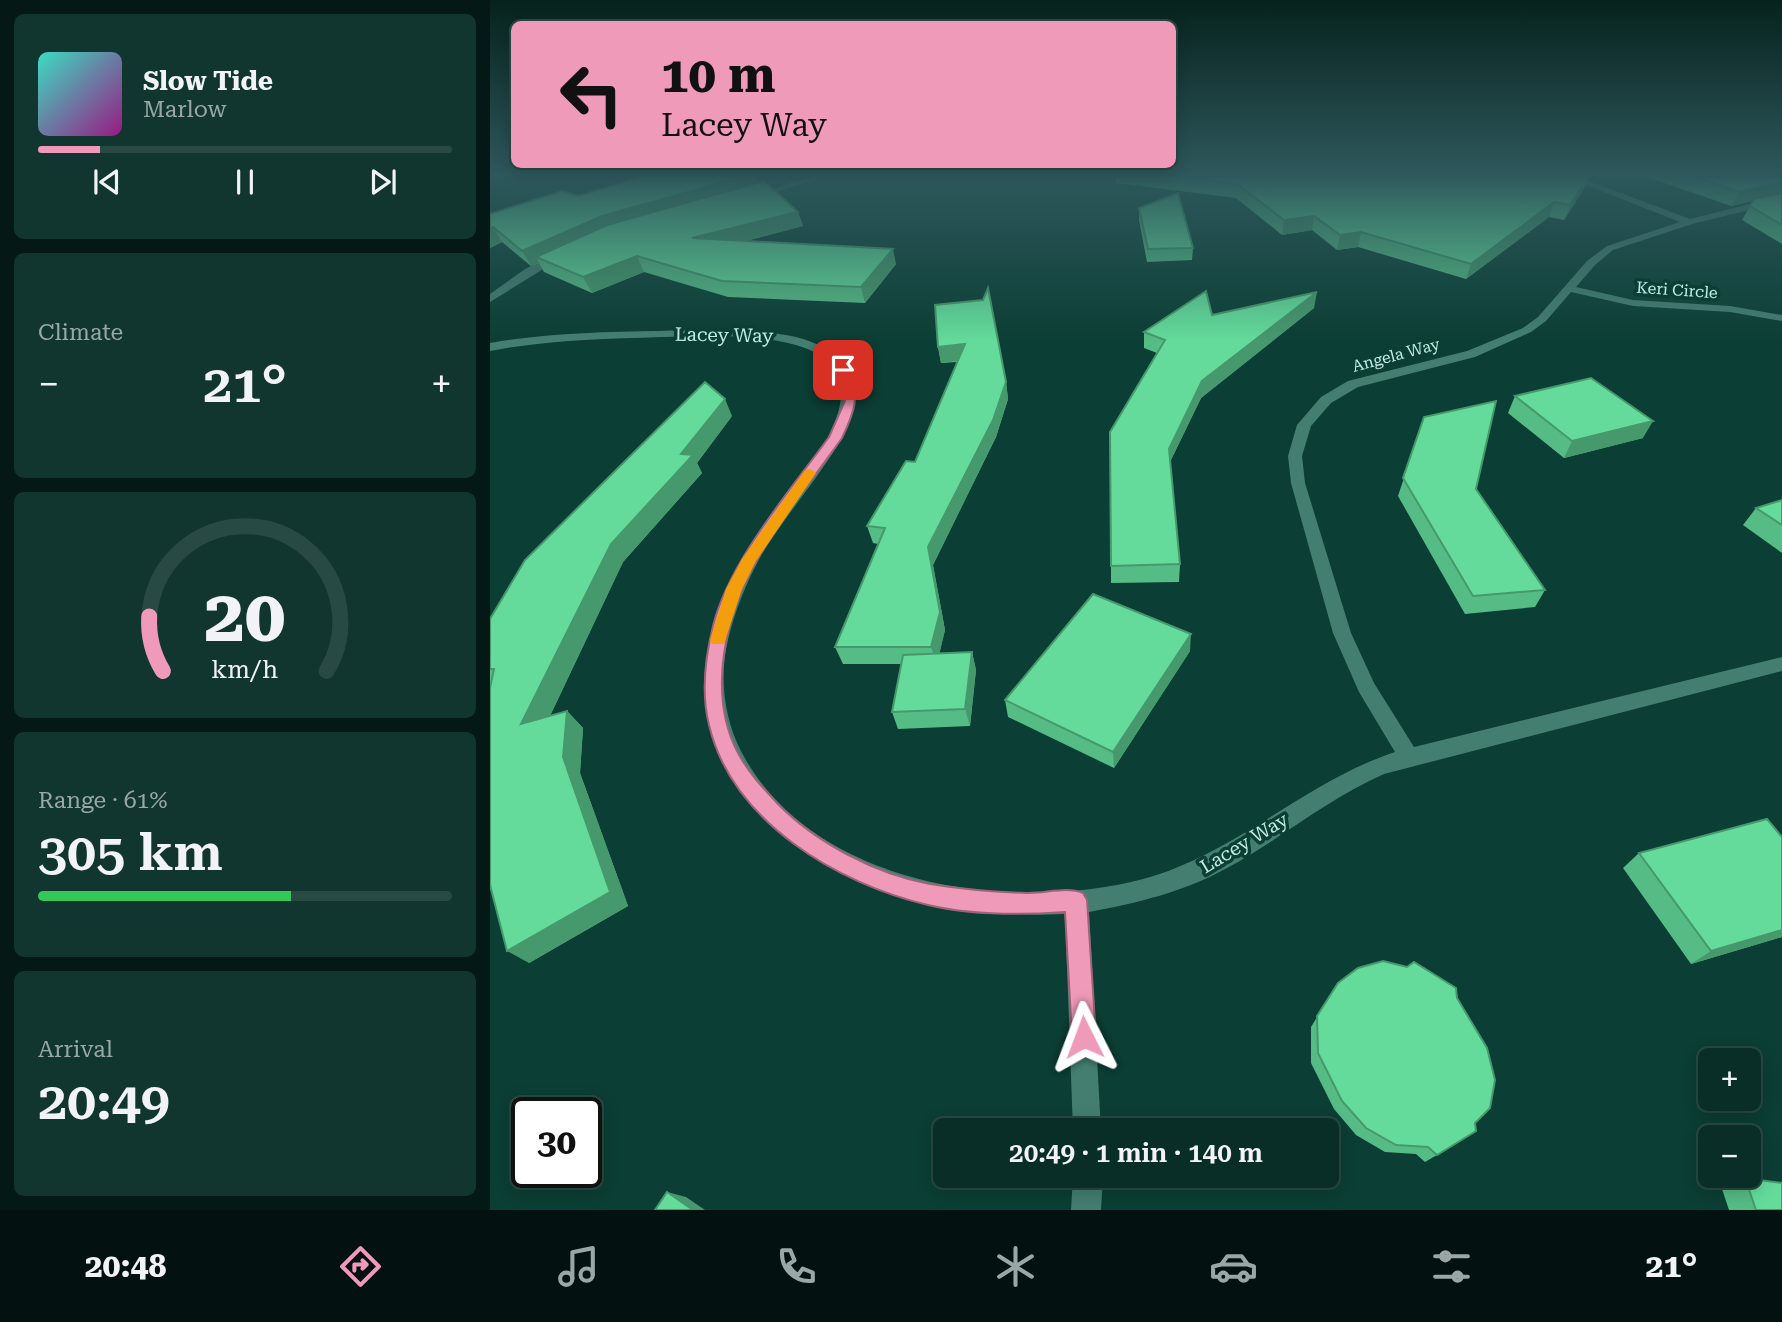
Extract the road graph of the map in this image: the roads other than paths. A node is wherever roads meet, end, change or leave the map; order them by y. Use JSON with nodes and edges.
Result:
{"nodes":[{"id":1,"x":1666,"y":229,"type":"edge"},
{"id":2,"x":574,"y":249,"type":"edge"},
{"id":3,"x":1570,"y":289,"type":"junction"},
{"id":4,"x":490,"y":299,"type":"edge"},
{"id":5,"x":1782,"y":318,"type":"edge"},
{"id":6,"x":490,"y":347,"type":"edge"},
{"id":7,"x":1782,"y":664,"type":"edge"},
{"id":8,"x":1410,"y":758,"type":"junction"},
{"id":9,"x":1076,"y":900,"type":"junction"},
{"id":10,"x":1086,"y":1118,"type":"edge"},
{"id":11,"x":1087,"y":1188,"type":"edge"},
{"id":12,"x":1086,"y":1210,"type":"edge"}],
"edges":[{"from":1,"to":3,"type":"street","name":"Angela Way"},
{"from":2,"to":4,"type":"street"},
{"from":3,"to":5,"type":"street","name":"Keri Circle"},
{"from":3,"to":8,"type":"street","name":"Angela Way"},
{"from":6,"to":9,"type":"street","name":"Lacey Way"},
{"from":7,"to":8,"type":"street","name":"Lacey Way"},
{"from":8,"to":9,"type":"street","name":"Lacey Way"},
{"from":9,"to":10,"type":"street"},
{"from":11,"to":12,"type":"street"}]}
